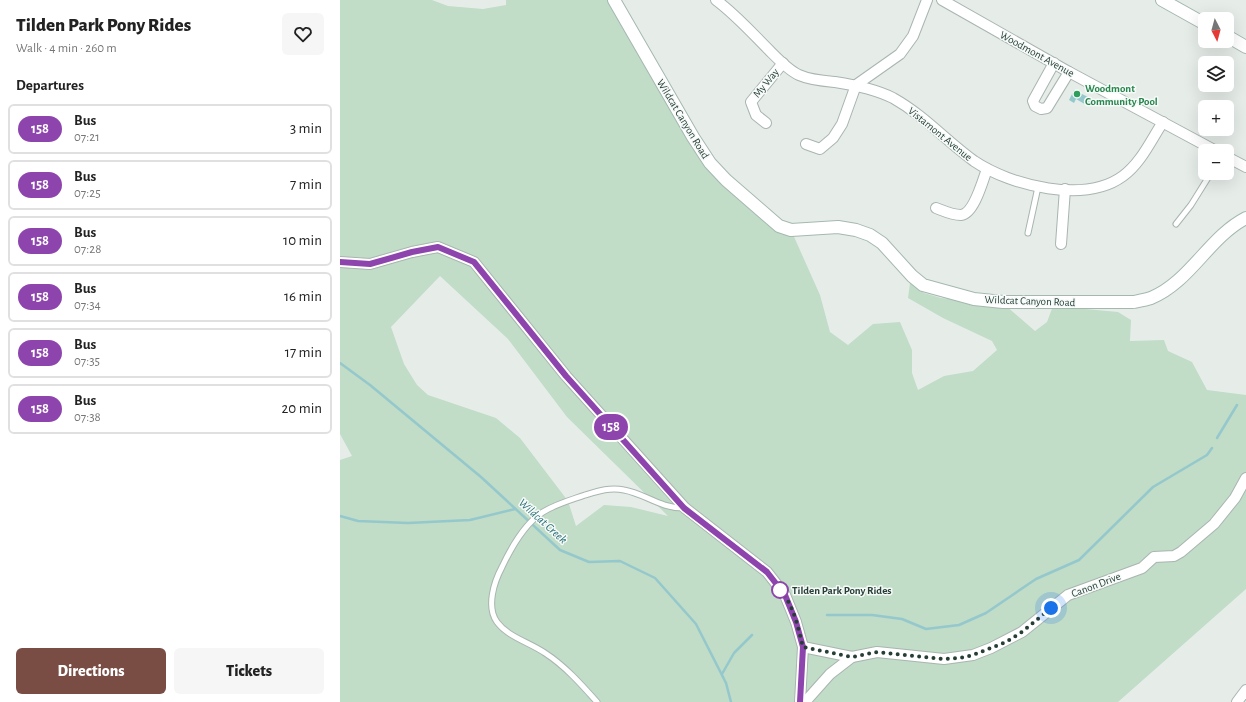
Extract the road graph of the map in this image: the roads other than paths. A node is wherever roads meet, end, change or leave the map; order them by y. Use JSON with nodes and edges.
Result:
{"nodes":[{"id":1,"x":614,"y":0,"type":"edge"},
{"id":2,"x":716,"y":0,"type":"edge"},
{"id":3,"x":927,"y":0,"type":"edge"},
{"id":4,"x":942,"y":0,"type":"edge"},
{"id":5,"x":1162,"y":0,"type":"edge"},
{"id":6,"x":1198,"y":20,"type":"edge"},
{"id":7,"x":1234,"y":40,"type":"edge"},
{"id":8,"x":1246,"y":47,"type":"edge"},
{"id":9,"x":783,"y":63,"type":"junction"},
{"id":10,"x":1054,"y":63,"type":"junction"},
{"id":11,"x":1069,"y":72,"type":"junction"},
{"id":12,"x":856,"y":85,"type":"junction"},
{"id":13,"x":1162,"y":122,"type":"junction"},
{"id":14,"x":766,"y":123,"type":"dead end"},
{"id":15,"x":806,"y":144,"type":"dead end"},
{"id":16,"x":1203,"y":144,"type":"edge"},
{"id":17,"x":1234,"y":161,"type":"edge"},
{"id":18,"x":1246,"y":167,"type":"edge"},
{"id":19,"x":987,"y":169,"type":"junction"},
{"id":20,"x":1207,"y":180,"type":"edge"},
{"id":21,"x":1038,"y":187,"type":"junction"},
{"id":22,"x":1065,"y":189,"type":"junction"},
{"id":23,"x":936,"y":208,"type":"dead end"},
{"id":24,"x":1246,"y":218,"type":"edge"},
{"id":25,"x":1176,"y":224,"type":"dead end"},
{"id":26,"x":1028,"y":233,"type":"dead end"},
{"id":27,"x":1061,"y":244,"type":"dead end"},
{"id":28,"x":340,"y":262,"type":"edge"},
{"id":29,"x":1246,"y":478,"type":"edge"},
{"id":30,"x":684,"y":508,"type":"junction"},
{"id":31,"x":803,"y":647,"type":"junction"},
{"id":32,"x":852,"y":657,"type":"junction"},
{"id":33,"x":1246,"y":690,"type":"edge"},
{"id":34,"x":597,"y":702,"type":"edge"},
{"id":35,"x":800,"y":702,"type":"edge"},
{"id":36,"x":805,"y":702,"type":"edge"},
{"id":37,"x":1237,"y":702,"type":"edge"}],
"edges":[{"from":1,"to":24,"type":"street","name":"Wildcat Canyon Road"},
{"from":2,"to":9,"type":"street","name":"Vistamont Avenue"},
{"from":3,"to":12,"type":"street"},
{"from":4,"to":10,"type":"street","name":"Woodmont Avenue"},
{"from":5,"to":6,"type":"street"},
{"from":7,"to":8,"type":"street"},
{"from":9,"to":12,"type":"street","name":"Vistamont Avenue"},
{"from":9,"to":14,"type":"street","name":"My Way"},
{"from":10,"to":11,"type":"street","name":"Woodmont Avenue"},
{"from":10,"to":11,"type":"street"},
{"from":11,"to":13,"type":"street","name":"Woodmont Avenue"},
{"from":12,"to":15,"type":"street"},
{"from":12,"to":19,"type":"street","name":"Vistamont Avenue"},
{"from":13,"to":16,"type":"street","name":"Woodmont Avenue"},
{"from":13,"to":22,"type":"street","name":"Vistamont Avenue"},
{"from":17,"to":18,"type":"street"},
{"from":19,"to":21,"type":"street","name":"Vistamont Avenue"},
{"from":19,"to":23,"type":"street"},
{"from":20,"to":25,"type":"lane"},
{"from":21,"to":22,"type":"street","name":"Vistamont Avenue"},
{"from":21,"to":26,"type":"lane"},
{"from":22,"to":27,"type":"street"},
{"from":28,"to":30,"type":"street"},
{"from":29,"to":32,"type":"street","name":"Canon Drive"},
{"from":30,"to":31,"type":"street"},
{"from":30,"to":34,"type":"lane"},
{"from":31,"to":32,"type":"street","name":"Canon Drive"},
{"from":31,"to":35,"type":"street"},
{"from":32,"to":36,"type":"street","name":"Canon Drive"},
{"from":33,"to":37,"type":"street"}]}
